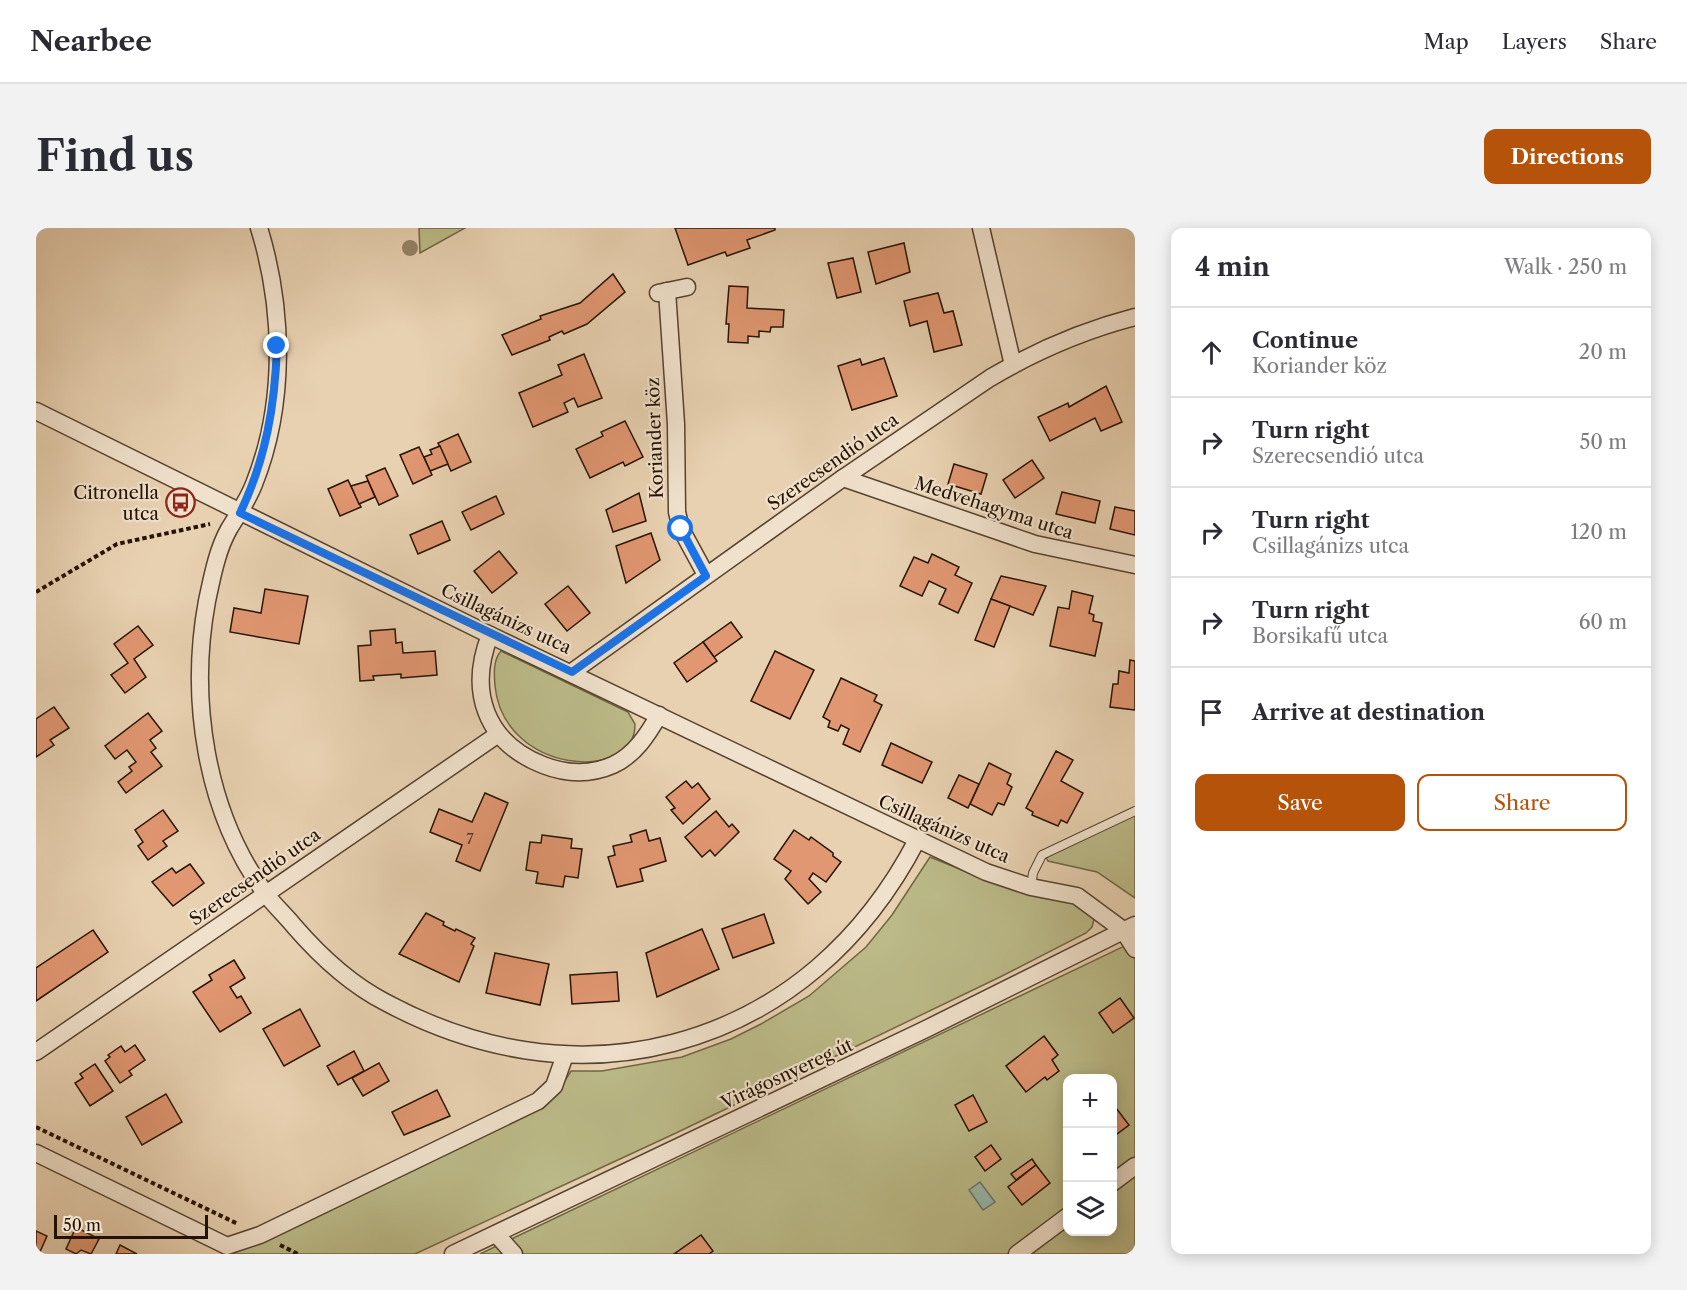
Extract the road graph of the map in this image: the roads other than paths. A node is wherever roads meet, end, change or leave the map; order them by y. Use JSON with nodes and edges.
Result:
{"nodes":[{"id":1,"x":259,"y":228,"type":"edge"},
{"id":2,"x":981,"y":228,"type":"edge"},
{"id":3,"x":687,"y":287,"type":"dead end"},
{"id":4,"x":1135,"y":317,"type":"edge"},
{"id":5,"x":1013,"y":365,"type":"junction"},
{"id":6,"x":36,"y":411,"type":"edge"},
{"id":7,"x":843,"y":478,"type":"junction"},
{"id":8,"x":240,"y":513,"type":"junction"},
{"id":9,"x":1135,"y":565,"type":"edge"},
{"id":10,"x":706,"y":576,"type":"junction"},
{"id":11,"x":490,"y":635,"type":"junction"},
{"id":12,"x":572,"y":672,"type":"junction"},
{"id":13,"x":659,"y":715,"type":"junction"},
{"id":14,"x":497,"y":735,"type":"junction"},
{"id":15,"x":1135,"y":811,"type":"edge"},
{"id":16,"x":917,"y":840,"type":"junction"},
{"id":17,"x":1030,"y":887,"type":"junction"},
{"id":18,"x":266,"y":894,"type":"junction"},
{"id":19,"x":1129,"y":928,"type":"edge"},
{"id":20,"x":1135,"y":949,"type":"edge"},
{"id":21,"x":36,"y":1052,"type":"edge"},
{"id":22,"x":565,"y":1055,"type":"junction"},
{"id":23,"x":36,"y":1153,"type":"edge"},
{"id":24,"x":1135,"y":1166,"type":"edge"},
{"id":25,"x":1114,"y":1182,"type":"edge"},
{"id":26,"x":1063,"y":1220,"type":"edge"},
{"id":27,"x":496,"y":1234,"type":"junction"},
{"id":28,"x":453,"y":1254,"type":"edge"},
{"id":29,"x":513,"y":1254,"type":"edge"},
{"id":30,"x":1017,"y":1254,"type":"edge"}],
"edges":[{"from":1,"to":8,"type":"street"},
{"from":2,"to":5,"type":"street"},
{"from":3,"to":10,"type":"street","name":"Koriander köz"},
{"from":4,"to":5,"type":"street","name":"Szerecsendió utca"},
{"from":5,"to":7,"type":"street","name":"Szerecsendió utca"},
{"from":6,"to":8,"type":"street","name":"Csillagánizs utca"},
{"from":7,"to":9,"type":"street","name":"Medvehagyma utca"},
{"from":7,"to":10,"type":"street","name":"Szerecsendió utca"},
{"from":8,"to":11,"type":"street","name":"Csillagánizs utca"},
{"from":8,"to":18,"type":"street"},
{"from":10,"to":12,"type":"street","name":"Szerecsendió utca"},
{"from":11,"to":12,"type":"street","name":"Csillagánizs utca"},
{"from":11,"to":14,"type":"street"},
{"from":12,"to":13,"type":"street","name":"Csillagánizs utca"},
{"from":13,"to":14,"type":"street"},
{"from":13,"to":16,"type":"street","name":"Csillagánizs utca"},
{"from":14,"to":18,"type":"street","name":"Szerecsendió utca"},
{"from":15,"to":17,"type":"lane"},
{"from":16,"to":17,"type":"street","name":"Csillagánizs utca"},
{"from":16,"to":22,"type":"street"},
{"from":17,"to":19,"type":"street","name":"Csillagánizs utca"},
{"from":18,"to":21,"type":"street","name":"Szerecsendió utca"},
{"from":18,"to":22,"type":"street"},
{"from":19,"to":20,"type":"street"},
{"from":19,"to":27,"type":"street","name":"Virágosnyereg út"},
{"from":22,"to":23,"type":"street"},
{"from":24,"to":25,"type":"street"},
{"from":26,"to":30,"type":"street"},
{"from":27,"to":28,"type":"street","name":"Virágosnyereg út"},
{"from":27,"to":29,"type":"street"}]}
